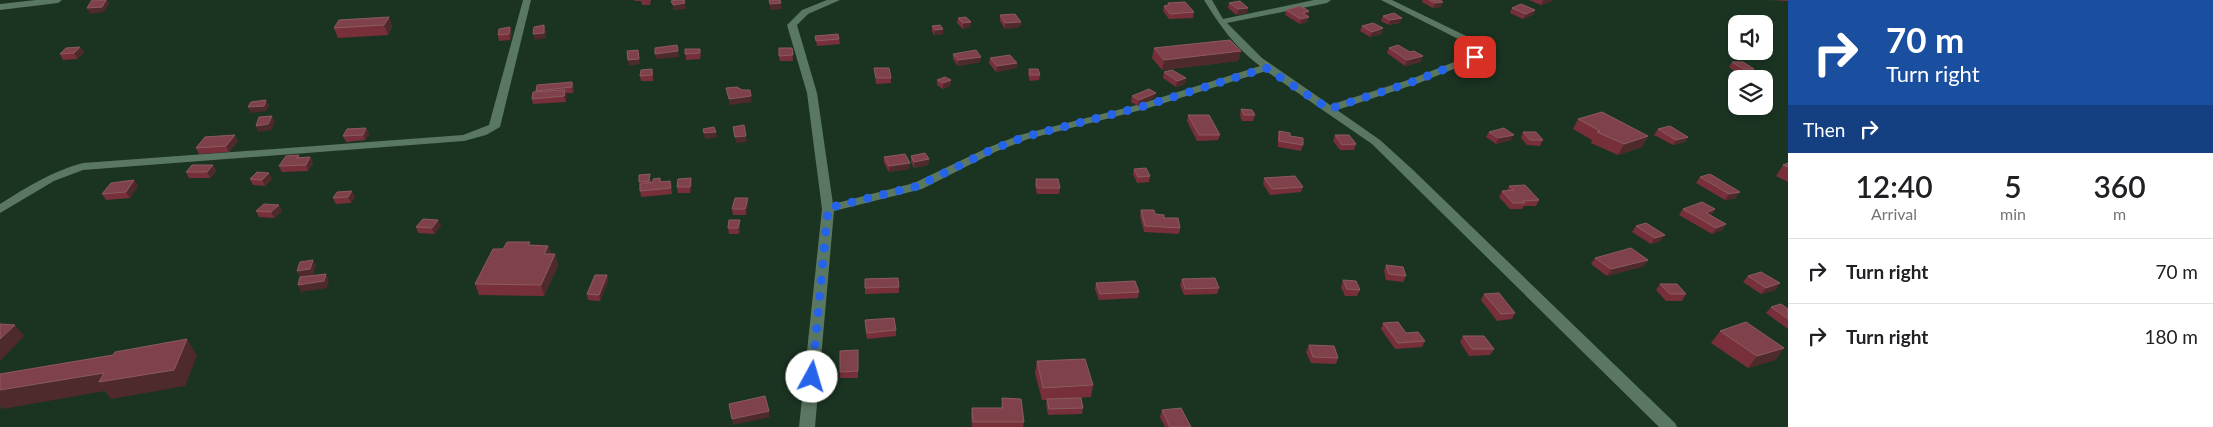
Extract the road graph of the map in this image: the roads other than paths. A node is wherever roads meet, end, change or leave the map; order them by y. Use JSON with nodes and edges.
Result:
{"nodes":[{"id":1,"x":58,"y":0,"type":"edge"},
{"id":2,"x":528,"y":0,"type":"edge"},
{"id":3,"x":836,"y":0,"type":"edge"},
{"id":4,"x":1208,"y":0,"type":"edge"},
{"id":5,"x":1327,"y":0,"type":"edge"},
{"id":6,"x":1385,"y":0,"type":"edge"},
{"id":7,"x":0,"y":8,"type":"edge"},
{"id":8,"x":1221,"y":22,"type":"junction"},
{"id":9,"x":1266,"y":68,"type":"junction"},
{"id":10,"x":1329,"y":109,"type":"junction"},
{"id":11,"x":828,"y":208,"type":"junction"},
{"id":12,"x":0,"y":209,"type":"edge"},
{"id":13,"x":807,"y":427,"type":"edge"},
{"id":14,"x":1670,"y":427,"type":"edge"}],
"edges":[{"from":1,"to":7,"type":"street"},
{"from":2,"to":12,"type":"street"},
{"from":3,"to":11,"type":"street"},
{"from":4,"to":8,"type":"street"},
{"from":5,"to":8,"type":"street"},
{"from":6,"to":10,"type":"street"},
{"from":8,"to":9,"type":"street"},
{"from":9,"to":10,"type":"street"},
{"from":9,"to":11,"type":"street"},
{"from":10,"to":14,"type":"street"},
{"from":11,"to":13,"type":"street"}]}
